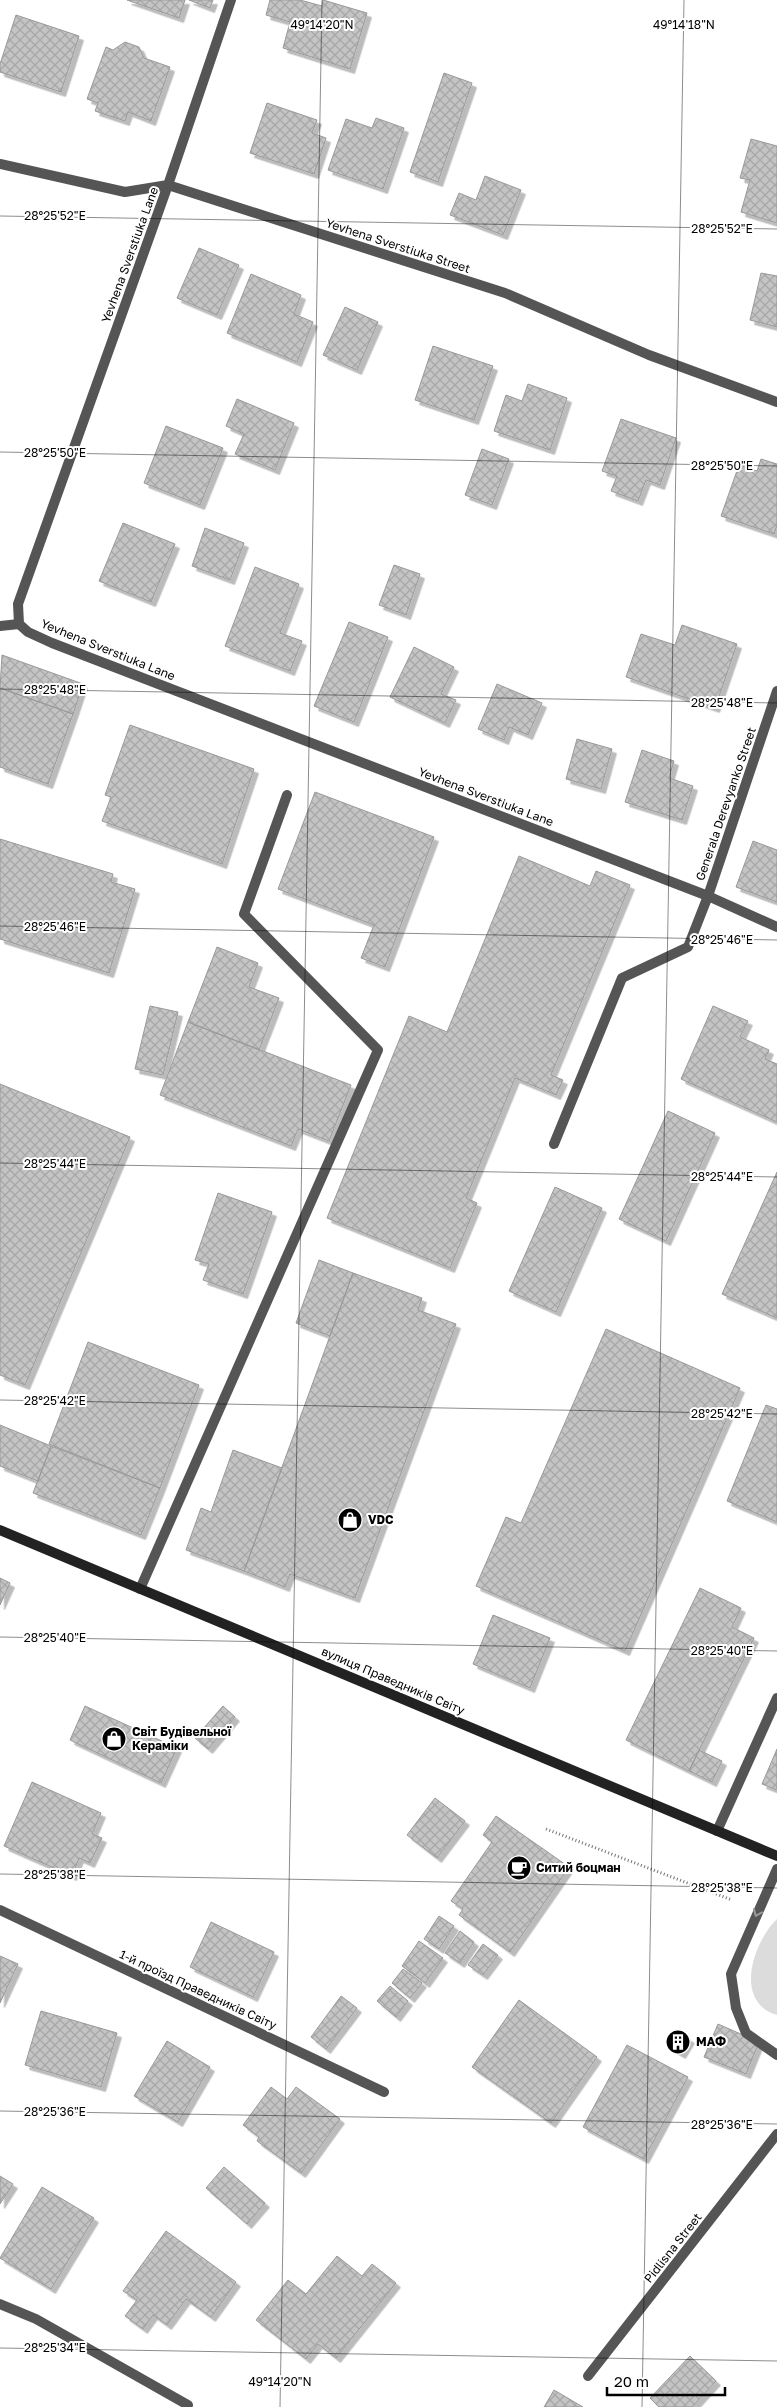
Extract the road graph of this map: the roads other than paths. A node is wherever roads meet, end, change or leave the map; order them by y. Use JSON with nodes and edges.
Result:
{"nodes":[{"id":1,"x":231,"y":0,"type":"edge"},
{"id":2,"x":0,"y":164,"type":"edge"},
{"id":3,"x":168,"y":185,"type":"junction"},
{"id":4,"x":777,"y":402,"type":"edge"},
{"id":5,"x":19,"y":624,"type":"junction"},
{"id":6,"x":0,"y":626,"type":"edge"},
{"id":7,"x":777,"y":691,"type":"edge"},
{"id":8,"x":287,"y":796,"type":"dead end"},
{"id":9,"x":708,"y":896,"type":"junction"},
{"id":10,"x":777,"y":927,"type":"edge"},
{"id":11,"x":554,"y":1144,"type":"dead end"},
{"id":12,"x":0,"y":1530,"type":"edge"},
{"id":13,"x":140,"y":1589,"type":"junction"},
{"id":14,"x":777,"y":1698,"type":"edge"},
{"id":15,"x":717,"y":1831,"type":"junction"},
{"id":16,"x":777,"y":1856,"type":"edge"},
{"id":17,"x":777,"y":1869,"type":"edge"},
{"id":18,"x":0,"y":1910,"type":"edge"},
{"id":19,"x":777,"y":2055,"type":"edge"},
{"id":20,"x":384,"y":2092,"type":"dead end"},
{"id":21,"x":777,"y":2134,"type":"edge"},
{"id":22,"x":0,"y":2304,"type":"edge"},
{"id":23,"x":588,"y":2376,"type":"dead end"},
{"id":24,"x":188,"y":2405,"type":"dead end"}],
"edges":[{"from":1,"to":3,"type":"street","name":"Yevhena Sverstiuka Lane"},
{"from":2,"to":3,"type":"street","name":"Yevhena Sverstiuka Street"},
{"from":3,"to":4,"type":"street","name":"Yevhena Sverstiuka Street"},
{"from":3,"to":5,"type":"street","name":"Yevhena Sverstiuka Lane"},
{"from":5,"to":6,"type":"street"},
{"from":5,"to":9,"type":"street","name":"Yevhena Sverstiuka Lane"},
{"from":7,"to":9,"type":"street","name":"Generala Derevyanko Street"},
{"from":8,"to":13,"type":"street"},
{"from":9,"to":10,"type":"street","name":"Yevhena Sverstiuka Lane"},
{"from":9,"to":11,"type":"street","name":"Generala Derevyanko Street"},
{"from":12,"to":13,"type":"main road","name":"вулиця Праведників Світу"},
{"from":13,"to":15,"type":"main road","name":"вулиця Праведників Світу"},
{"from":14,"to":15,"type":"street"},
{"from":15,"to":16,"type":"main road","name":"вулиця Праведників Світу"},
{"from":17,"to":19,"type":"street","one_way":true},
{"from":18,"to":20,"type":"street","name":"1-й проїзд Праведників Світу"},
{"from":21,"to":23,"type":"street","name":"Pidlisna Street"},
{"from":22,"to":24,"type":"street"}]}
